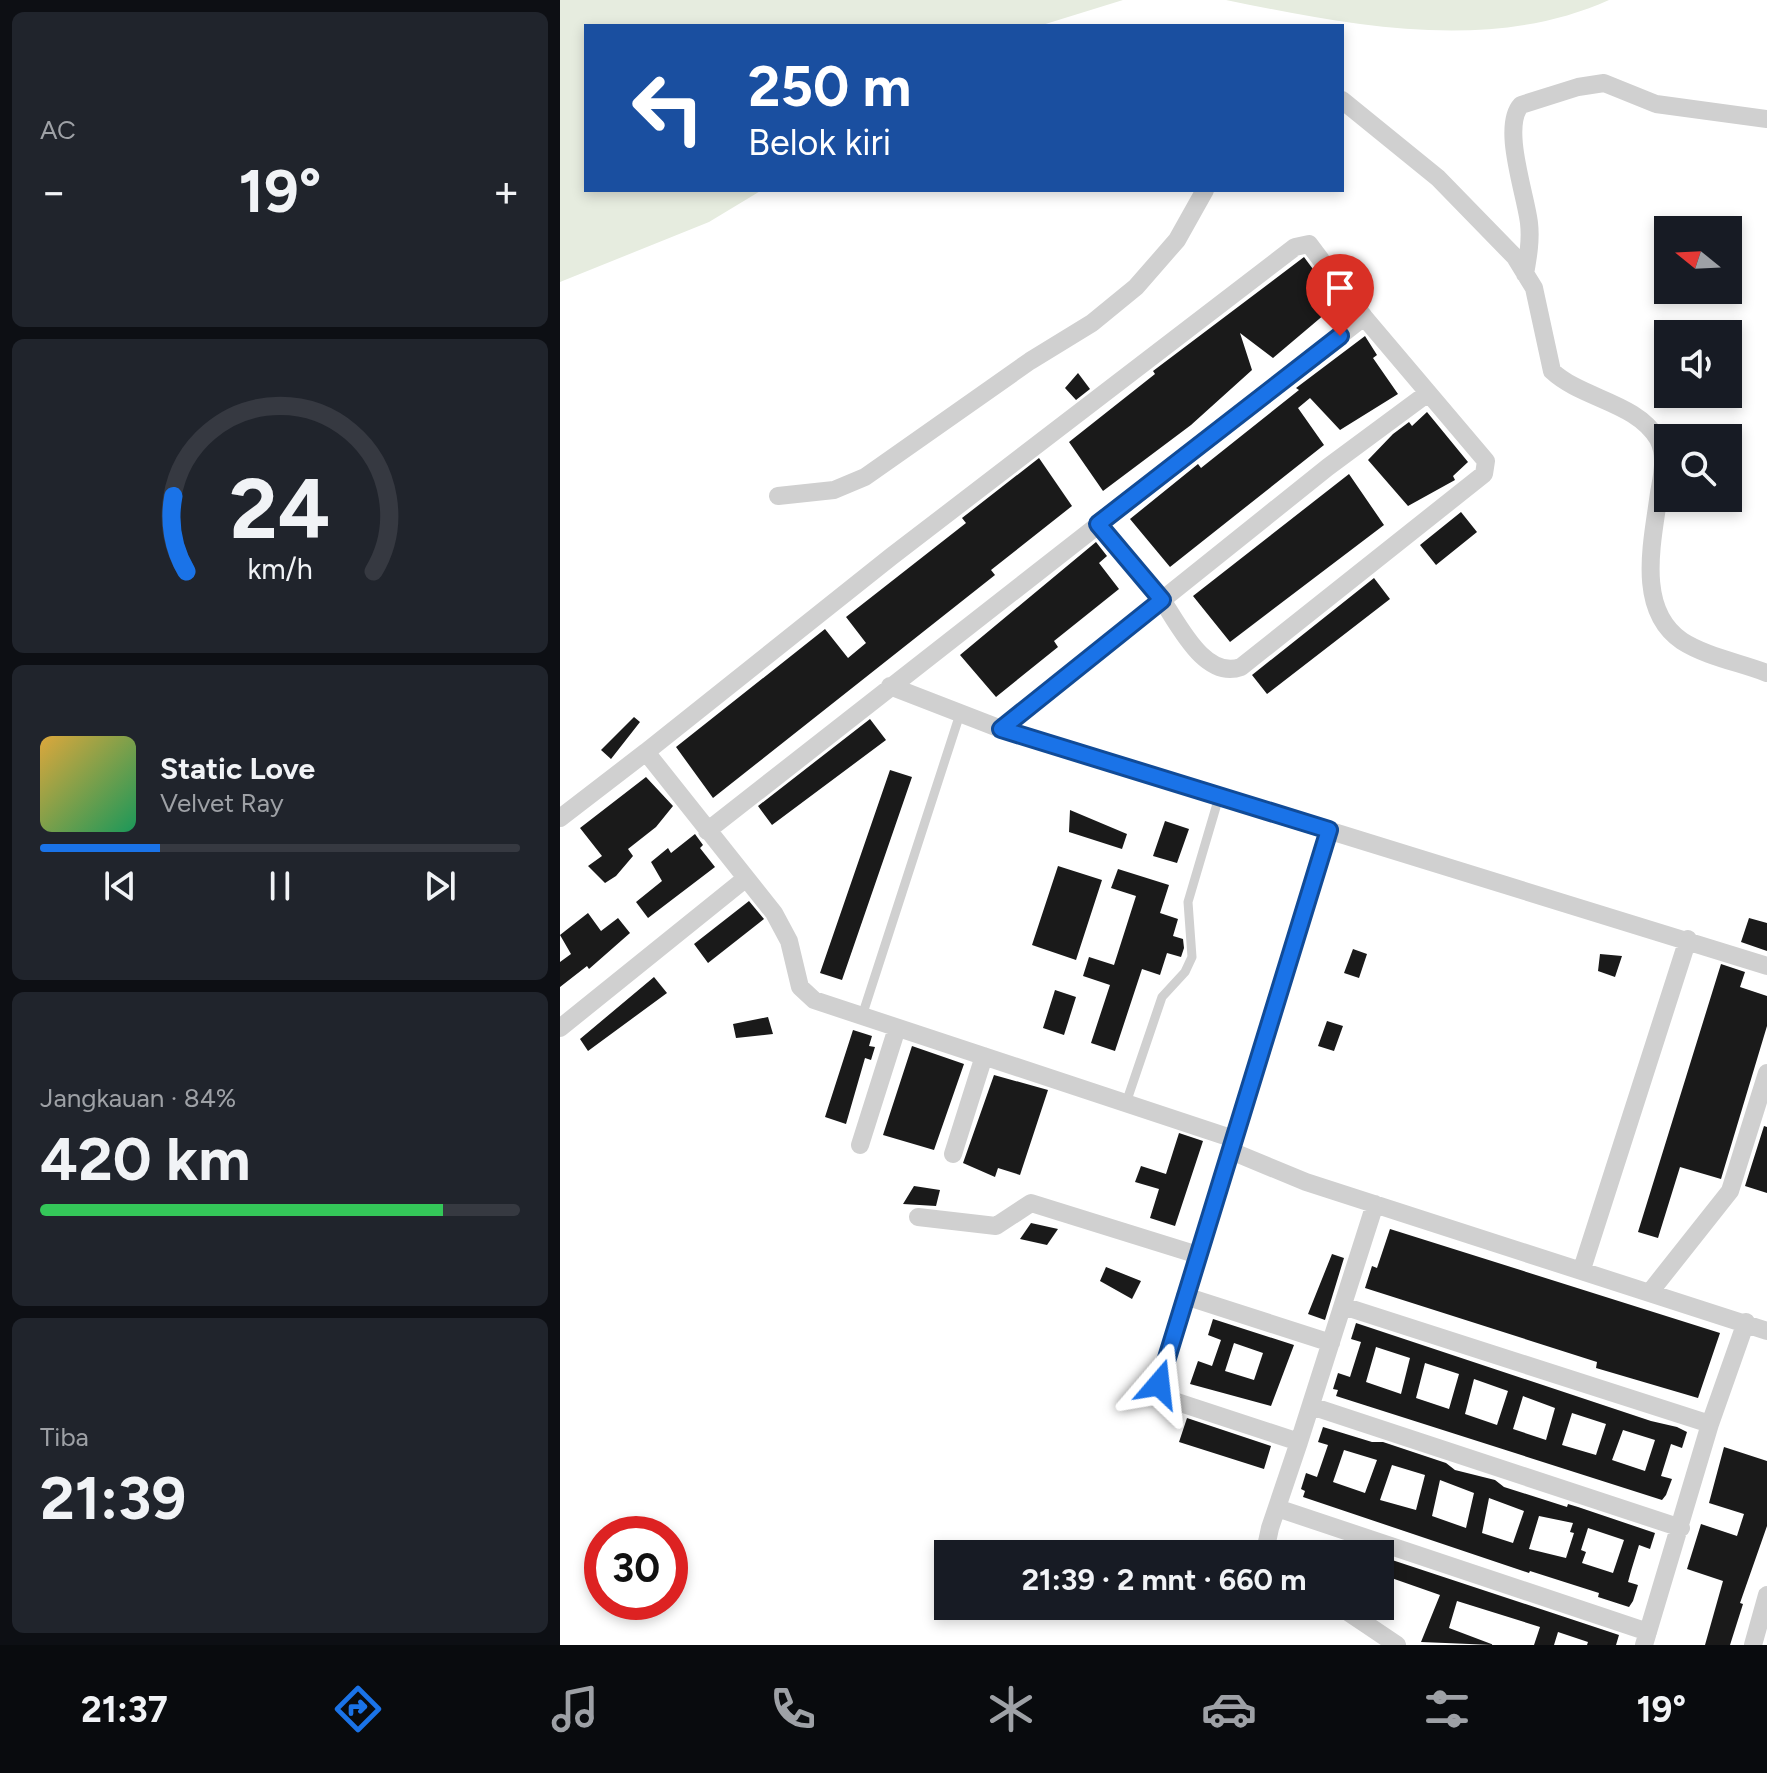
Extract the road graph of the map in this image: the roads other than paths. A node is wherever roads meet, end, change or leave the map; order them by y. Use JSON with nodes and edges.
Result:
{"nodes":[{"id":1,"x":1344,"y":102,"type":"edge"},
{"id":2,"x":1767,"y":119,"type":"edge"},
{"id":3,"x":1204,"y":192,"type":"edge"},
{"id":4,"x":1525,"y":274,"type":"junction"},
{"id":5,"x":1364,"y":317,"type":"junction"},
{"id":6,"x":1428,"y":393,"type":"junction"},
{"id":7,"x":778,"y":496,"type":"dead end"},
{"id":8,"x":1098,"y":524,"type":"junction"},
{"id":9,"x":1162,"y":600,"type":"junction"},
{"id":10,"x":1767,"y":673,"type":"edge"},
{"id":11,"x":890,"y":686,"type":"junction"},
{"id":12,"x":960,"y":714,"type":"junction"},
{"id":13,"x":1001,"y":729,"type":"junction"},
{"id":14,"x":646,"y":752,"type":"junction"},
{"id":15,"x":1219,"y":797,"type":"junction"},
{"id":16,"x":560,"y":818,"type":"edge"},
{"id":17,"x":1329,"y":830,"type":"junction"},
{"id":18,"x":707,"y":831,"type":"junction"},
{"id":19,"x":745,"y":879,"type":"junction"},
{"id":20,"x":1688,"y":939,"type":"junction"},
{"id":21,"x":1767,"y":966,"type":"edge"},
{"id":22,"x":862,"y":1016,"type":"junction"},
{"id":23,"x":560,"y":1028,"type":"edge"},
{"id":24,"x":897,"y":1028,"type":"junction"},
{"id":25,"x":984,"y":1056,"type":"junction"},
{"id":26,"x":1767,"y":1073,"type":"edge"},
{"id":27,"x":1126,"y":1103,"type":"junction"},
{"id":28,"x":860,"y":1145,"type":"dead end"},
{"id":29,"x":1232,"y":1145,"type":"junction"},
{"id":30,"x":953,"y":1154,"type":"dead end"},
{"id":31,"x":1375,"y":1204,"type":"junction"},
{"id":32,"x":918,"y":1217,"type":"dead end"},
{"id":33,"x":1198,"y":1255,"type":"junction"},
{"id":34,"x":1582,"y":1269,"type":"junction"},
{"id":35,"x":1650,"y":1292,"type":"junction"},
{"id":36,"x":1185,"y":1296,"type":"junction"},
{"id":37,"x":1343,"y":1306,"type":"junction"},
{"id":38,"x":1746,"y":1322,"type":"junction"},
{"id":39,"x":1767,"y":1331,"type":"edge"},
{"id":40,"x":1331,"y":1343,"type":"junction"},
{"id":41,"x":1311,"y":1406,"type":"junction"},
{"id":42,"x":1710,"y":1424,"type":"junction"},
{"id":43,"x":1299,"y":1442,"type":"junction"},
{"id":44,"x":1277,"y":1508,"type":"junction"},
{"id":45,"x":1681,"y":1528,"type":"junction"},
{"id":46,"x":1268,"y":1540,"type":"edge"},
{"id":47,"x":1767,"y":1595,"type":"edge"},
{"id":48,"x":1360,"y":1620,"type":"edge"},
{"id":49,"x":1646,"y":1639,"type":"edge"},
{"id":50,"x":1397,"y":1645,"type":"edge"},
{"id":51,"x":1753,"y":1645,"type":"edge"}],
"edges":[{"from":1,"to":4,"type":"street"},
{"from":2,"to":4,"type":"street"},
{"from":3,"to":7,"type":"street"},
{"from":4,"to":10,"type":"street"},
{"from":5,"to":6,"type":"street"},
{"from":5,"to":8,"type":"street"},
{"from":5,"to":14,"type":"street"},
{"from":6,"to":9,"type":"street"},
{"from":6,"to":9,"type":"street"},
{"from":8,"to":9,"type":"street"},
{"from":8,"to":11,"type":"street"},
{"from":9,"to":13,"type":"street"},
{"from":11,"to":12,"type":"street"},
{"from":11,"to":18,"type":"street"},
{"from":12,"to":13,"type":"street"},
{"from":12,"to":22,"type":"lane"},
{"from":13,"to":15,"type":"street"},
{"from":14,"to":16,"type":"street"},
{"from":14,"to":18,"type":"street"},
{"from":15,"to":17,"type":"street"},
{"from":15,"to":27,"type":"lane"},
{"from":17,"to":20,"type":"street"},
{"from":17,"to":29,"type":"street"},
{"from":18,"to":19,"type":"street"},
{"from":19,"to":22,"type":"street"},
{"from":19,"to":23,"type":"street"},
{"from":20,"to":21,"type":"street"},
{"from":20,"to":34,"type":"street"},
{"from":22,"to":24,"type":"street"},
{"from":24,"to":25,"type":"street"},
{"from":24,"to":28,"type":"street"},
{"from":25,"to":27,"type":"street"},
{"from":25,"to":30,"type":"street"},
{"from":26,"to":35,"type":"street"},
{"from":27,"to":29,"type":"street"},
{"from":29,"to":31,"type":"street"},
{"from":29,"to":33,"type":"street"},
{"from":31,"to":34,"type":"street"},
{"from":31,"to":37,"type":"street"},
{"from":32,"to":33,"type":"street"},
{"from":33,"to":36,"type":"street"},
{"from":34,"to":35,"type":"street"},
{"from":35,"to":38,"type":"street"},
{"from":36,"to":40,"type":"street"},
{"from":36,"to":43,"type":"street"},
{"from":37,"to":40,"type":"street"},
{"from":37,"to":42,"type":"street"},
{"from":38,"to":39,"type":"street"},
{"from":38,"to":42,"type":"street"},
{"from":40,"to":41,"type":"street"},
{"from":41,"to":43,"type":"street"},
{"from":41,"to":45,"type":"street"},
{"from":42,"to":45,"type":"street"},
{"from":43,"to":44,"type":"street"},
{"from":44,"to":46,"type":"street"},
{"from":44,"to":49,"type":"street"},
{"from":45,"to":49,"type":"street"},
{"from":47,"to":51,"type":"street"},
{"from":48,"to":50,"type":"street"}]}
